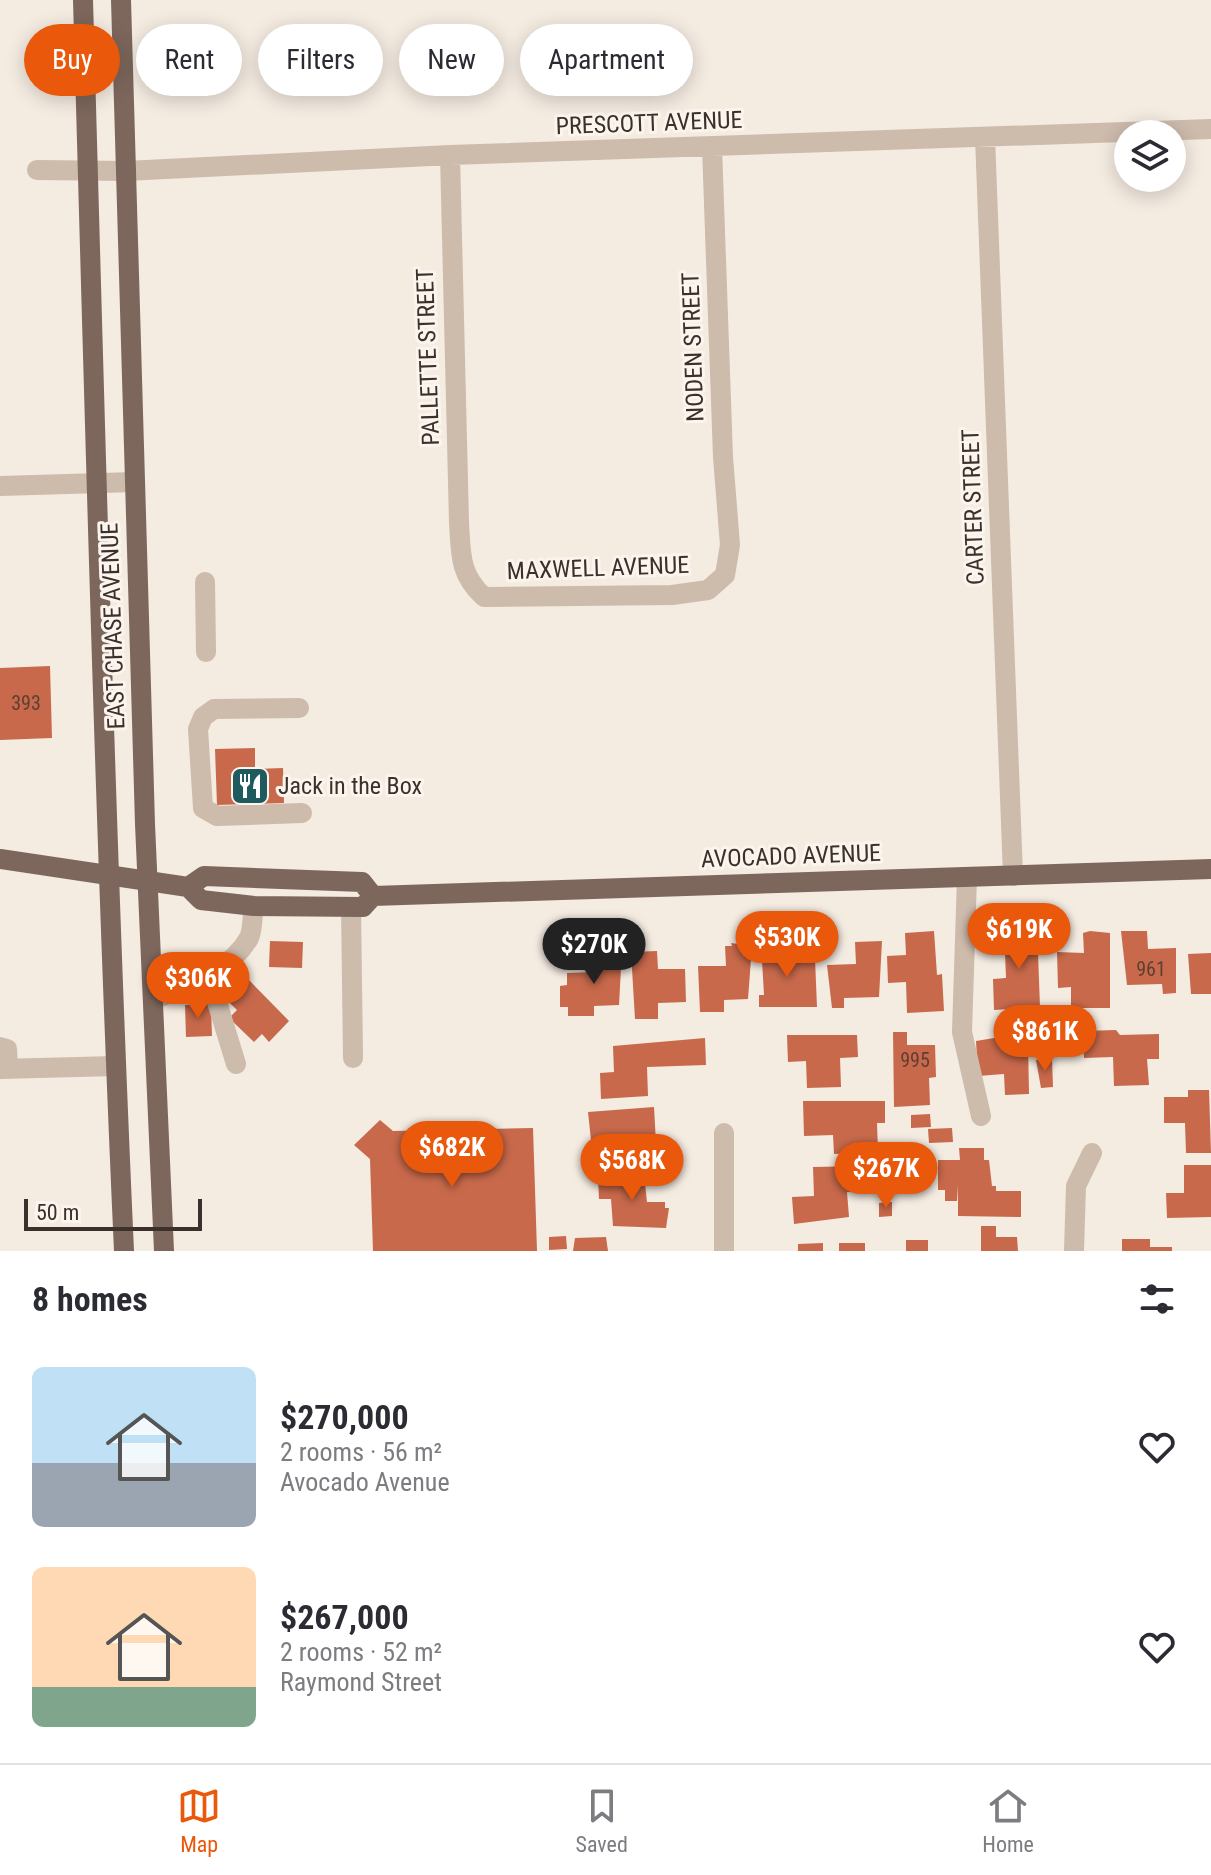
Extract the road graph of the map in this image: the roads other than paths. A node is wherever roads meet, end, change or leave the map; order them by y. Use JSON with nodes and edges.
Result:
{"nodes":[{"id":1,"x":83,"y":0,"type":"edge"},
{"id":2,"x":121,"y":0,"type":"edge"},
{"id":3,"x":1211,"y":129,"type":"edge"},
{"id":4,"x":985,"y":137,"type":"junction"},
{"id":5,"x":712,"y":147,"type":"junction"},
{"id":6,"x":450,"y":155,"type":"junction"},
{"id":7,"x":37,"y":170,"type":"dead end"},
{"id":8,"x":88,"y":170,"type":"junction"},
{"id":9,"x":126,"y":171,"type":"junction"},
{"id":10,"x":134,"y":482,"type":"junction"},
{"id":11,"x":99,"y":483,"type":"junction"},
{"id":12,"x":0,"y":486,"type":"edge"},
{"id":13,"x":730,"y":545,"type":"joint"},
{"id":14,"x":461,"y":557,"type":"joint"},
{"id":15,"x":205,"y":582,"type":"dead end"},
{"id":16,"x":206,"y":652,"type":"dead end"},
{"id":17,"x":299,"y":708,"type":"dead end"},
{"id":18,"x":302,"y":813,"type":"dead end"},
{"id":19,"x":0,"y":859,"type":"edge"},
{"id":20,"x":1211,"y":869,"type":"edge"},
{"id":21,"x":107,"y":876,"type":"junction"},
{"id":22,"x":1013,"y":876,"type":"junction"},
{"id":23,"x":967,"y":877,"type":"junction"},
{"id":24,"x":147,"y":881,"type":"junction"},
{"id":25,"x":188,"y":887,"type":"junction"},
{"id":26,"x":373,"y":896,"type":"junction"},
{"id":27,"x":254,"y":906,"type":"junction"},
{"id":28,"x":351,"y":907,"type":"junction"},
{"id":29,"x":209,"y":976,"type":"junction"},
{"id":30,"x":153,"y":1000,"type":"junction"},
{"id":31,"x":0,"y":1047,"type":"edge"},
{"id":32,"x":353,"y":1058,"type":"dead end"},
{"id":33,"x":236,"y":1064,"type":"dead end"},
{"id":34,"x":116,"y":1066,"type":"junction"},
{"id":35,"x":4,"y":1069,"type":"edge"},
{"id":36,"x":981,"y":1116,"type":"dead end"},
{"id":37,"x":724,"y":1133,"type":"dead end"},
{"id":38,"x":1092,"y":1153,"type":"dead end"},
{"id":39,"x":124,"y":1251,"type":"edge"},
{"id":40,"x":164,"y":1251,"type":"edge"},
{"id":41,"x":724,"y":1251,"type":"edge"},
{"id":42,"x":1074,"y":1251,"type":"edge"}],
"edges":[{"from":1,"to":8,"type":"main road","name":"EAST CHASE AVENUE"},
{"from":2,"to":9,"type":"main road","name":"EAST CHASE AVENUE"},
{"from":3,"to":4,"type":"street","name":"PRESCOTT AVENUE"},
{"from":4,"to":5,"type":"street","name":"PRESCOTT AVENUE"},
{"from":4,"to":22,"type":"street","name":"CARTER STREET"},
{"from":5,"to":6,"type":"street","name":"PRESCOTT AVENUE"},
{"from":5,"to":13,"type":"street","name":"NODEN STREET"},
{"from":6,"to":9,"type":"street","name":"PRESCOTT AVENUE"},
{"from":6,"to":14,"type":"street","name":"PALLETTE STREET"},
{"from":7,"to":8,"type":"street","name":"PRESCOTT AVENUE"},
{"from":8,"to":9,"type":"street","name":"PRESCOTT AVENUE"},
{"from":8,"to":11,"type":"main road","name":"EAST CHASE AVENUE"},
{"from":9,"to":10,"type":"main road","name":"EAST CHASE AVENUE"},
{"from":10,"to":11,"type":"street"},
{"from":10,"to":24,"type":"main road","name":"EAST CHASE AVENUE"},
{"from":11,"to":12,"type":"street"},
{"from":11,"to":21,"type":"main road","name":"EAST CHASE AVENUE"},
{"from":13,"to":14,"type":"street","name":"MAXWELL AVENUE"},
{"from":15,"to":16,"type":"street"},
{"from":17,"to":18,"type":"street"},
{"from":19,"to":21,"type":"main road","name":"AVOCADO AVENUE"},
{"from":20,"to":22,"type":"main road","name":"AVOCADO AVENUE"},
{"from":21,"to":24,"type":"main road","name":"AVOCADO AVENUE"},
{"from":21,"to":34,"type":"main road","name":"EAST CHASE AVENUE"},
{"from":22,"to":23,"type":"main road","name":"AVOCADO AVENUE"},
{"from":23,"to":26,"type":"main road","name":"AVOCADO AVENUE"},
{"from":23,"to":36,"type":"street"},
{"from":24,"to":25,"type":"main road","name":"AVOCADO AVENUE"},
{"from":24,"to":30,"type":"main road","name":"EAST CHASE AVENUE"},
{"from":25,"to":26,"type":"main road","name":"AVOCADO AVENUE"},
{"from":25,"to":27,"type":"main road","name":"AVOCADO AVENUE"},
{"from":26,"to":28,"type":"main road","name":"AVOCADO AVENUE"},
{"from":27,"to":28,"type":"main road","name":"AVOCADO AVENUE"},
{"from":27,"to":29,"type":"street"},
{"from":28,"to":32,"type":"street"},
{"from":29,"to":30,"type":"street"},
{"from":29,"to":33,"type":"street"},
{"from":30,"to":40,"type":"main road","name":"EAST CHASE AVENUE"},
{"from":31,"to":35,"type":"street"},
{"from":34,"to":35,"type":"street"},
{"from":34,"to":39,"type":"main road","name":"EAST CHASE AVENUE"},
{"from":37,"to":41,"type":"street"},
{"from":38,"to":42,"type":"street"}]}
